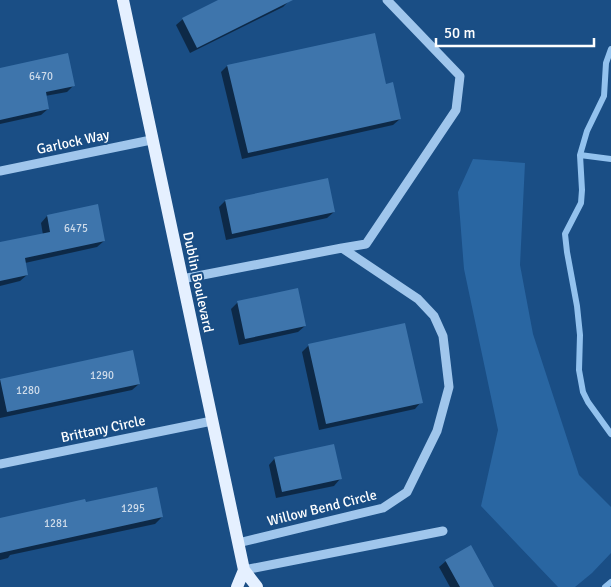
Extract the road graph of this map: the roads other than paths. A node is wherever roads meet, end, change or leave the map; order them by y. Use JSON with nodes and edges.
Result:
{"nodes":[{"id":1,"x":123,"y":0,"type":"edge"},
{"id":2,"x":387,"y":0,"type":"edge"},
{"id":3,"x":151,"y":140,"type":"junction"},
{"id":4,"x":0,"y":171,"type":"edge"},
{"id":5,"x":342,"y":248,"type":"junction"},
{"id":6,"x":182,"y":279,"type":"junction"},
{"id":7,"x":212,"y":421,"type":"junction"},
{"id":8,"x":0,"y":464,"type":"edge"},
{"id":9,"x":443,"y":531,"type":"dead end"},
{"id":10,"x":238,"y":542,"type":"junction"},
{"id":11,"x":244,"y":570,"type":"junction"},
{"id":12,"x":237,"y":587,"type":"edge"},
{"id":13,"x":258,"y":587,"type":"edge"}],
"edges":[{"from":1,"to":3,"type":"main road","name":"Dublin Boulevard"},
{"from":2,"to":5,"type":"street"},
{"from":3,"to":4,"type":"street","name":"Garlock Way"},
{"from":3,"to":6,"type":"main road","name":"Dublin Boulevard"},
{"from":5,"to":6,"type":"street"},
{"from":5,"to":10,"type":"street","name":"Willow Bend Circle"},
{"from":6,"to":7,"type":"main road","name":"Dublin Boulevard"},
{"from":7,"to":8,"type":"street","name":"Brittany Circle"},
{"from":7,"to":10,"type":"main road","name":"Dublin Boulevard"},
{"from":9,"to":11,"type":"street"},
{"from":10,"to":11,"type":"main road","name":"Dublin Boulevard"},
{"from":11,"to":12,"type":"main road"},
{"from":11,"to":13,"type":"main road","name":"Dublin Boulevard"}]}
